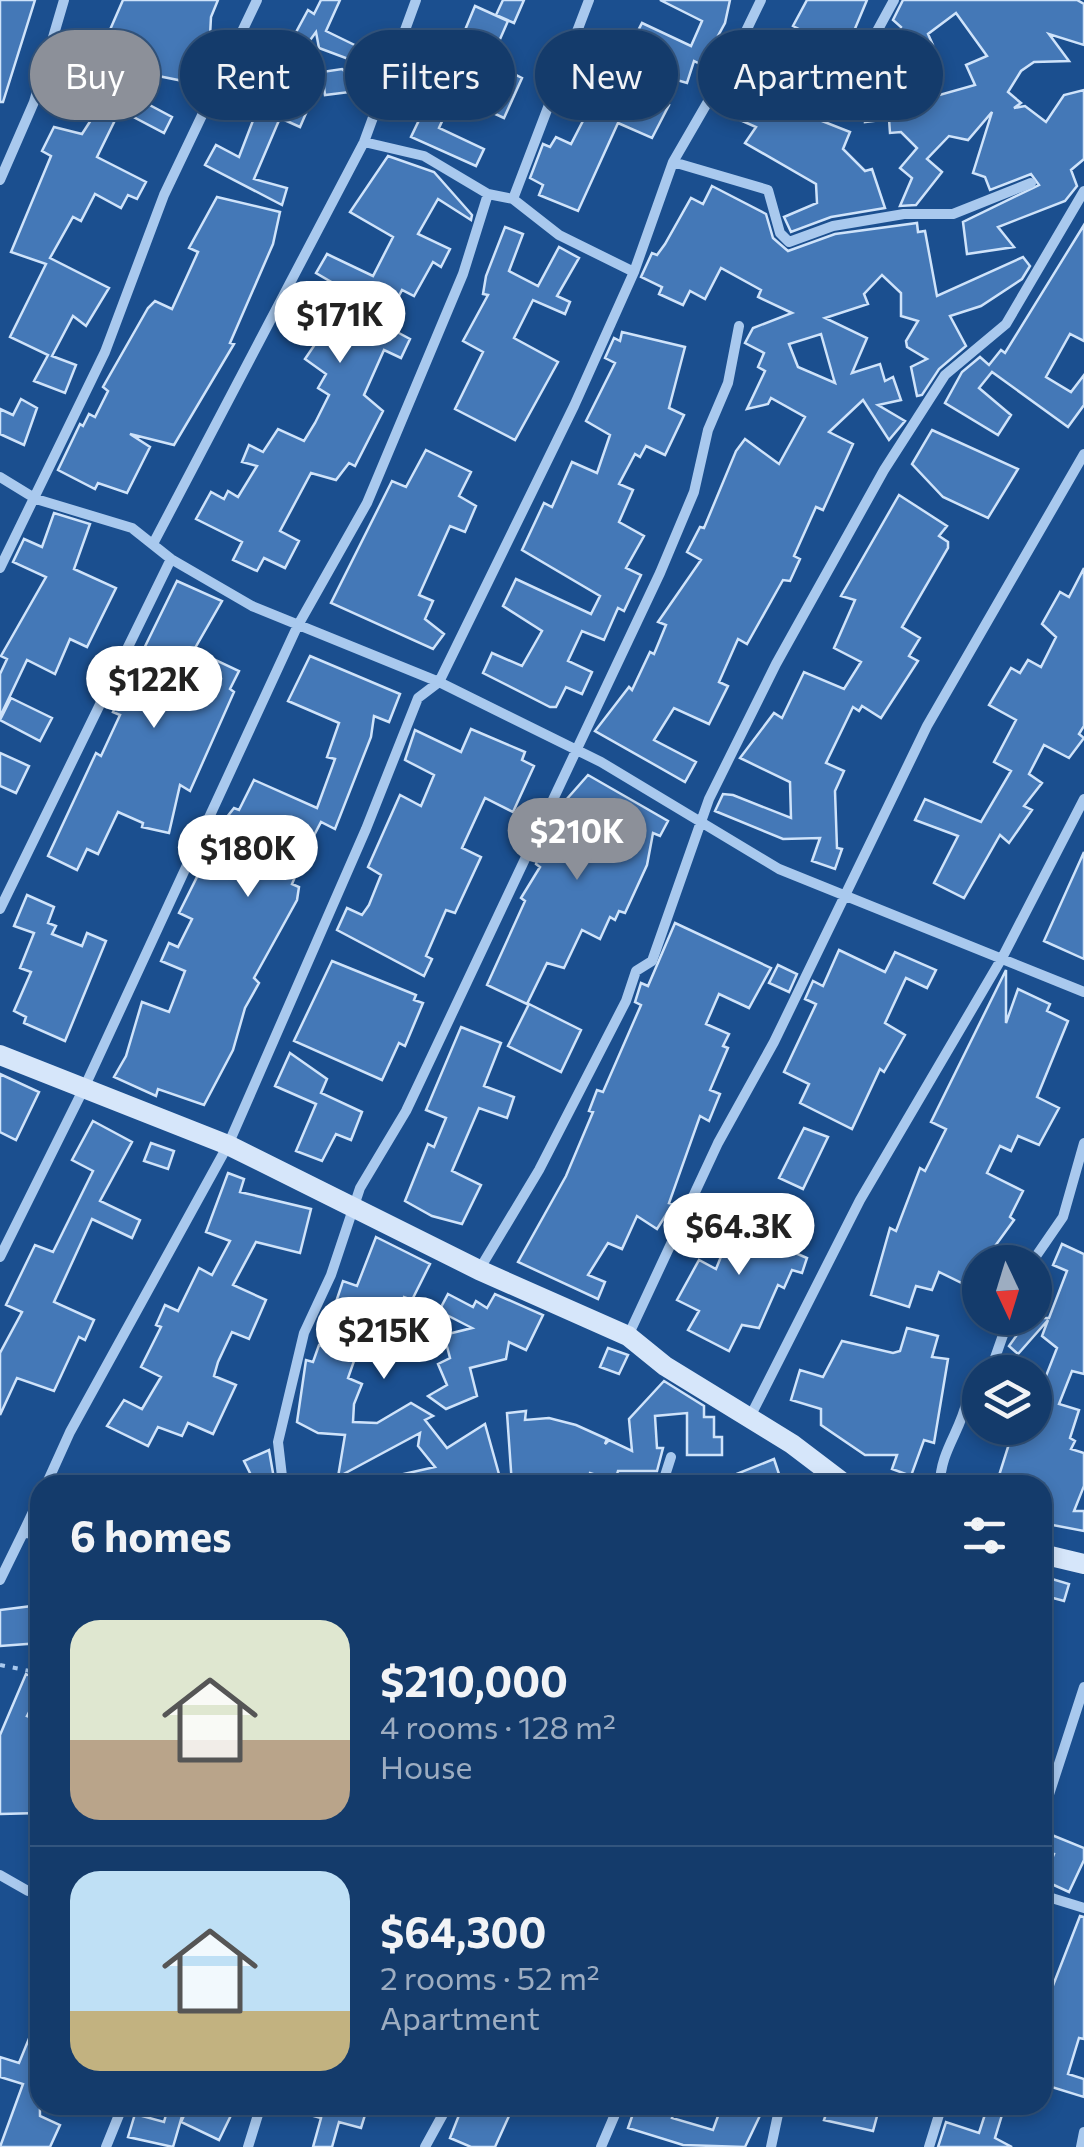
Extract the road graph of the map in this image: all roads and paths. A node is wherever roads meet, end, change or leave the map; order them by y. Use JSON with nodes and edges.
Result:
{"nodes":[{"id":1,"x":64,"y":0,"type":"edge"},
{"id":2,"x":257,"y":0,"type":"edge"},
{"id":3,"x":416,"y":0,"type":"edge"},
{"id":4,"x":590,"y":0,"type":"edge"},
{"id":5,"x":761,"y":0,"type":"edge"},
{"id":6,"x":894,"y":0,"type":"edge"},
{"id":7,"x":746,"y":30,"type":"edge"},
{"id":8,"x":878,"y":30,"type":"edge"},
{"id":9,"x":698,"y":119,"type":"edge"},
{"id":10,"x":364,"y":142,"type":"junction"},
{"id":11,"x":673,"y":162,"type":"junction"},
{"id":12,"x":0,"y":180,"type":"edge"},
{"id":13,"x":1031,"y":183,"type":"dead end"},
{"id":14,"x":1084,"y":190,"type":"edge"},
{"id":15,"x":488,"y":194,"type":"junction"},
{"id":16,"x":514,"y":199,"type":"junction"},
{"id":17,"x":634,"y":272,"type":"junction"},
{"id":18,"x":739,"y":326,"type":"dead end"},
{"id":19,"x":1084,"y":454,"type":"edge"},
{"id":20,"x":0,"y":477,"type":"edge"},
{"id":21,"x":36,"y":498,"type":"junction"},
{"id":22,"x":154,"y":542,"type":"junction"},
{"id":23,"x":171,"y":559,"type":"junction"},
{"id":24,"x":0,"y":568,"type":"edge"},
{"id":25,"x":297,"y":627,"type":"junction"},
{"id":26,"x":439,"y":682,"type":"junction"},
{"id":27,"x":572,"y":751,"type":"junction"},
{"id":28,"x":1084,"y":800,"type":"edge"},
{"id":29,"x":702,"y":824,"type":"junction"},
{"id":30,"x":843,"y":897,"type":"junction"},
{"id":31,"x":0,"y":909,"type":"edge"},
{"id":32,"x":1002,"y":958,"type":"junction"},
{"id":33,"x":1084,"y":992,"type":"edge"},
{"id":34,"x":0,"y":1054,"type":"edge"},
{"id":35,"x":86,"y":1086,"type":"junction"},
{"id":36,"x":1084,"y":1143,"type":"edge"},
{"id":37,"x":228,"y":1146,"type":"junction"},
{"id":38,"x":355,"y":1209,"type":"junction"},
{"id":39,"x":1044,"y":1245,"type":"edge"},
{"id":40,"x":0,"y":1258,"type":"edge"},
{"id":41,"x":478,"y":1270,"type":"junction"},
{"id":42,"x":628,"y":1336,"type":"junction"},
{"id":43,"x":750,"y":1417,"type":"junction"},
{"id":44,"x":962,"y":1424,"type":"edge"},
{"id":45,"x":670,"y":1457,"type":"dead end"},
{"id":46,"x":51,"y":1475,"type":"edge"},
{"id":47,"x":282,"y":1475,"type":"edge"},
{"id":48,"x":665,"y":1475,"type":"edge"},
{"id":49,"x":832,"y":1475,"type":"edge"},
{"id":50,"x":941,"y":1475,"type":"edge"},
{"id":51,"x":30,"y":1518,"type":"edge"},
{"id":52,"x":23,"y":1533,"type":"junction"},
{"id":53,"x":30,"y":1533,"type":"edge"},
{"id":54,"x":1052,"y":1556,"type":"edge"},
{"id":55,"x":1084,"y":1564,"type":"edge"},
{"id":56,"x":0,"y":1580,"type":"edge"},
{"id":57,"x":0,"y":1665,"type":"edge"},
{"id":58,"x":30,"y":1671,"type":"edge"},
{"id":59,"x":1084,"y":1687,"type":"edge"},
{"id":60,"x":1052,"y":1785,"type":"edge"},
{"id":61,"x":0,"y":1875,"type":"edge"},
{"id":62,"x":30,"y":1890,"type":"edge"},
{"id":63,"x":1052,"y":1899,"type":"edge"},
{"id":64,"x":1084,"y":1908,"type":"edge"},
{"id":65,"x":119,"y":2115,"type":"edge"},
{"id":66,"x":258,"y":2115,"type":"edge"},
{"id":67,"x":443,"y":2115,"type":"edge"},
{"id":68,"x":615,"y":2115,"type":"edge"},
{"id":69,"x":778,"y":2115,"type":"edge"},
{"id":70,"x":939,"y":2115,"type":"edge"},
{"id":71,"x":1084,"y":2132,"type":"edge"},
{"id":72,"x":106,"y":2147,"type":"edge"},
{"id":73,"x":248,"y":2147,"type":"edge"},
{"id":74,"x":425,"y":2147,"type":"edge"},
{"id":75,"x":601,"y":2147,"type":"edge"},
{"id":76,"x":771,"y":2147,"type":"edge"},
{"id":77,"x":928,"y":2147,"type":"edge"},
{"id":78,"x":1081,"y":2147,"type":"edge"}],
"edges":[{"from":1,"to":12,"type":"street"},
{"from":2,"to":21,"type":"street"},
{"from":3,"to":10,"type":"street"},
{"from":4,"to":16,"type":"street"},
{"from":5,"to":7,"type":"street"},
{"from":6,"to":8,"type":"street"},
{"from":9,"to":11,"type":"street"},
{"from":10,"to":15,"type":"street"},
{"from":10,"to":22,"type":"street"},
{"from":11,"to":13,"type":"street"},
{"from":11,"to":17,"type":"street"},
{"from":14,"to":29,"type":"street"},
{"from":15,"to":16,"type":"street"},
{"from":15,"to":25,"type":"street"},
{"from":16,"to":17,"type":"street"},
{"from":17,"to":26,"type":"street"},
{"from":18,"to":27,"type":"street"},
{"from":19,"to":30,"type":"street"},
{"from":20,"to":21,"type":"street"},
{"from":21,"to":22,"type":"street"},
{"from":21,"to":24,"type":"street"},
{"from":22,"to":23,"type":"street"},
{"from":23,"to":25,"type":"street"},
{"from":23,"to":31,"type":"street"},
{"from":25,"to":26,"type":"street"},
{"from":25,"to":35,"type":"street"},
{"from":26,"to":27,"type":"street"},
{"from":26,"to":37,"type":"street"},
{"from":27,"to":29,"type":"street"},
{"from":27,"to":38,"type":"street"},
{"from":28,"to":32,"type":"street"},
{"from":29,"to":30,"type":"street"},
{"from":29,"to":41,"type":"street"},
{"from":30,"to":32,"type":"street"},
{"from":30,"to":42,"type":"street"},
{"from":32,"to":33,"type":"street"},
{"from":32,"to":43,"type":"street"},
{"from":34,"to":35,"type":"street"},
{"from":35,"to":37,"type":"street"},
{"from":35,"to":40,"type":"street"},
{"from":36,"to":39,"type":"street"},
{"from":37,"to":38,"type":"street"},
{"from":37,"to":46,"type":"street"},
{"from":38,"to":41,"type":"street"},
{"from":38,"to":47,"type":"street"},
{"from":41,"to":42,"type":"street"},
{"from":42,"to":43,"type":"street"},
{"from":43,"to":49,"type":"street"},
{"from":44,"to":50,"type":"street"},
{"from":45,"to":48,"type":"street"},
{"from":51,"to":52,"type":"street"},
{"from":52,"to":53,"type":"street"},
{"from":52,"to":56,"type":"street"},
{"from":54,"to":55,"type":"street"},
{"from":57,"to":58,"type":"path"},
{"from":59,"to":60,"type":"street"},
{"from":61,"to":62,"type":"street"},
{"from":63,"to":64,"type":"street"},
{"from":65,"to":72,"type":"street"},
{"from":66,"to":73,"type":"street"},
{"from":67,"to":74,"type":"street"},
{"from":68,"to":75,"type":"street"},
{"from":69,"to":76,"type":"street"},
{"from":70,"to":77,"type":"street"},
{"from":71,"to":78,"type":"street"}]}
